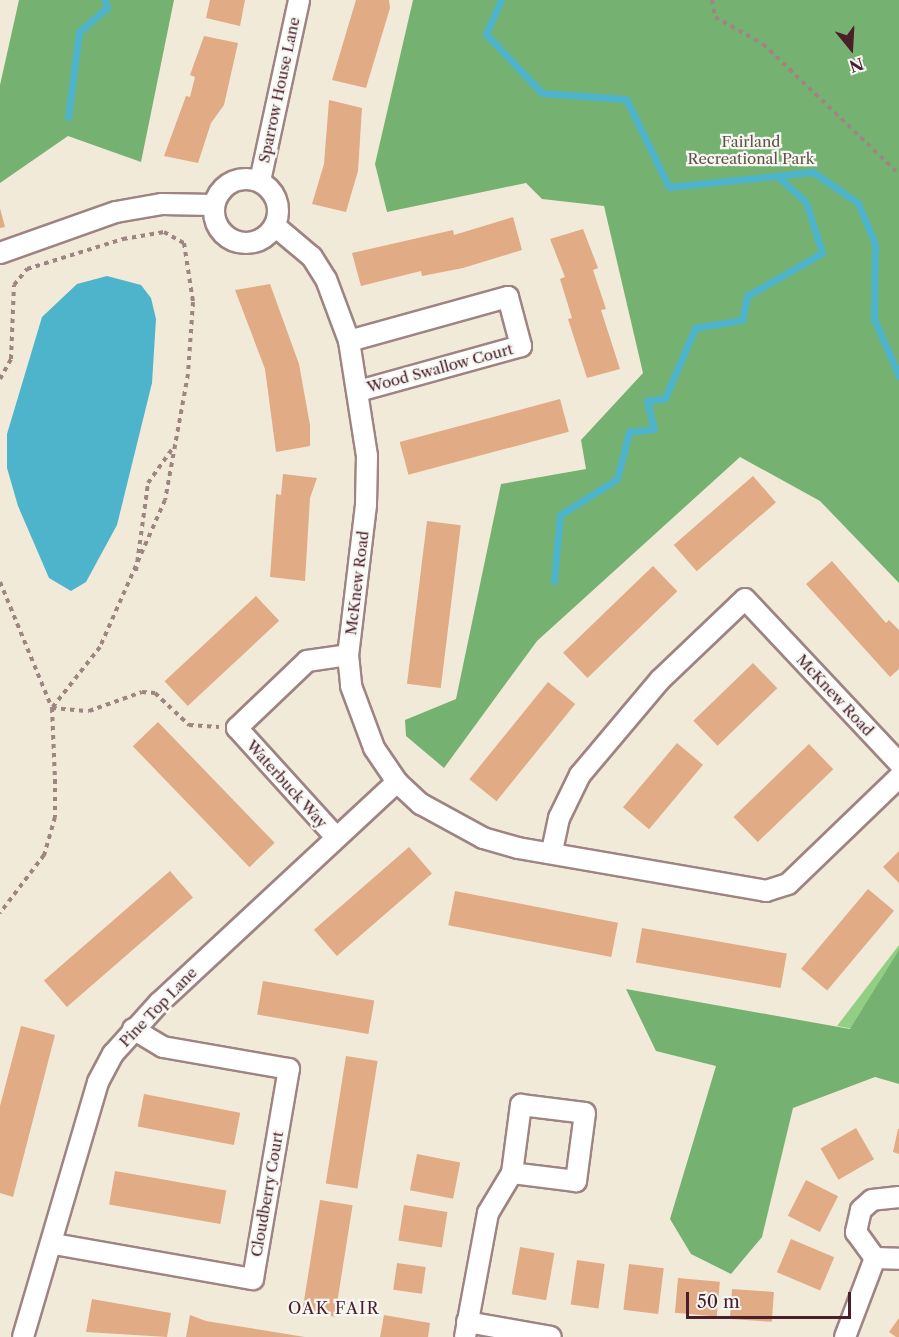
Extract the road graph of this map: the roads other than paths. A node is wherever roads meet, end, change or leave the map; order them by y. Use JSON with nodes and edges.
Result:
{"nodes":[{"id":1,"x":299,"y":0,"type":"edge"},
{"id":2,"x":260,"y":181,"type":"junction"},
{"id":3,"x":214,"y":205,"type":"junction"},
{"id":4,"x":275,"y":226,"type":"junction"},
{"id":5,"x":0,"y":253,"type":"edge"},
{"id":6,"x":349,"y":341,"type":"junction"},
{"id":7,"x":359,"y":391,"type":"junction"},
{"id":8,"x":348,"y":655,"type":"junction"},
{"id":9,"x":899,"y":763,"type":"edge"},
{"id":10,"x":899,"y":777,"type":"edge"},
{"id":11,"x":396,"y":782,"type":"junction"},
{"id":12,"x":335,"y":836,"type":"junction"},
{"id":13,"x":552,"y":851,"type":"junction"},
{"id":14,"x":133,"y":1029,"type":"junction"},
{"id":15,"x":512,"y":1173,"type":"junction"},
{"id":16,"x":899,"y":1197,"type":"edge"},
{"id":17,"x":54,"y":1244,"type":"junction"},
{"id":18,"x":875,"y":1258,"type":"junction"},
{"id":19,"x":899,"y":1259,"type":"edge"},
{"id":20,"x":466,"y":1330,"type":"edge"},
{"id":21,"x":23,"y":1337,"type":"edge"},
{"id":22,"x":551,"y":1337,"type":"edge"},
{"id":23,"x":845,"y":1337,"type":"edge"}],
"edges":[{"from":1,"to":2,"type":"street","name":"Sparrow House Lane"},
{"from":2,"to":3,"type":"street"},
{"from":2,"to":4,"type":"street"},
{"from":3,"to":4,"type":"street"},
{"from":3,"to":5,"type":"street"},
{"from":4,"to":6,"type":"street","name":"McKnew Road"},
{"from":6,"to":7,"type":"street","name":"McKnew Road"},
{"from":6,"to":7,"type":"street","name":"Wood Swallow Court"},
{"from":7,"to":8,"type":"street","name":"McKnew Road"},
{"from":8,"to":11,"type":"street","name":"McKnew Road"},
{"from":8,"to":12,"type":"street","name":"Waterbuck Way"},
{"from":9,"to":13,"type":"street","name":"McKnew Road"},
{"from":10,"to":13,"type":"street","name":"McKnew Road"},
{"from":11,"to":12,"type":"street","name":"Pine Top Lane"},
{"from":11,"to":13,"type":"street","name":"McKnew Road"},
{"from":12,"to":14,"type":"street","name":"Pine Top Lane"},
{"from":14,"to":17,"type":"street","name":"Pine Top Lane"},
{"from":14,"to":17,"type":"street","name":"Cloudberry Court"},
{"from":15,"to":15,"type":"street"},
{"from":15,"to":20,"type":"street"},
{"from":16,"to":18,"type":"street"},
{"from":17,"to":21,"type":"street","name":"Pine Top Lane"},
{"from":18,"to":19,"type":"street"},
{"from":18,"to":23,"type":"street"},
{"from":20,"to":22,"type":"street"}]}
